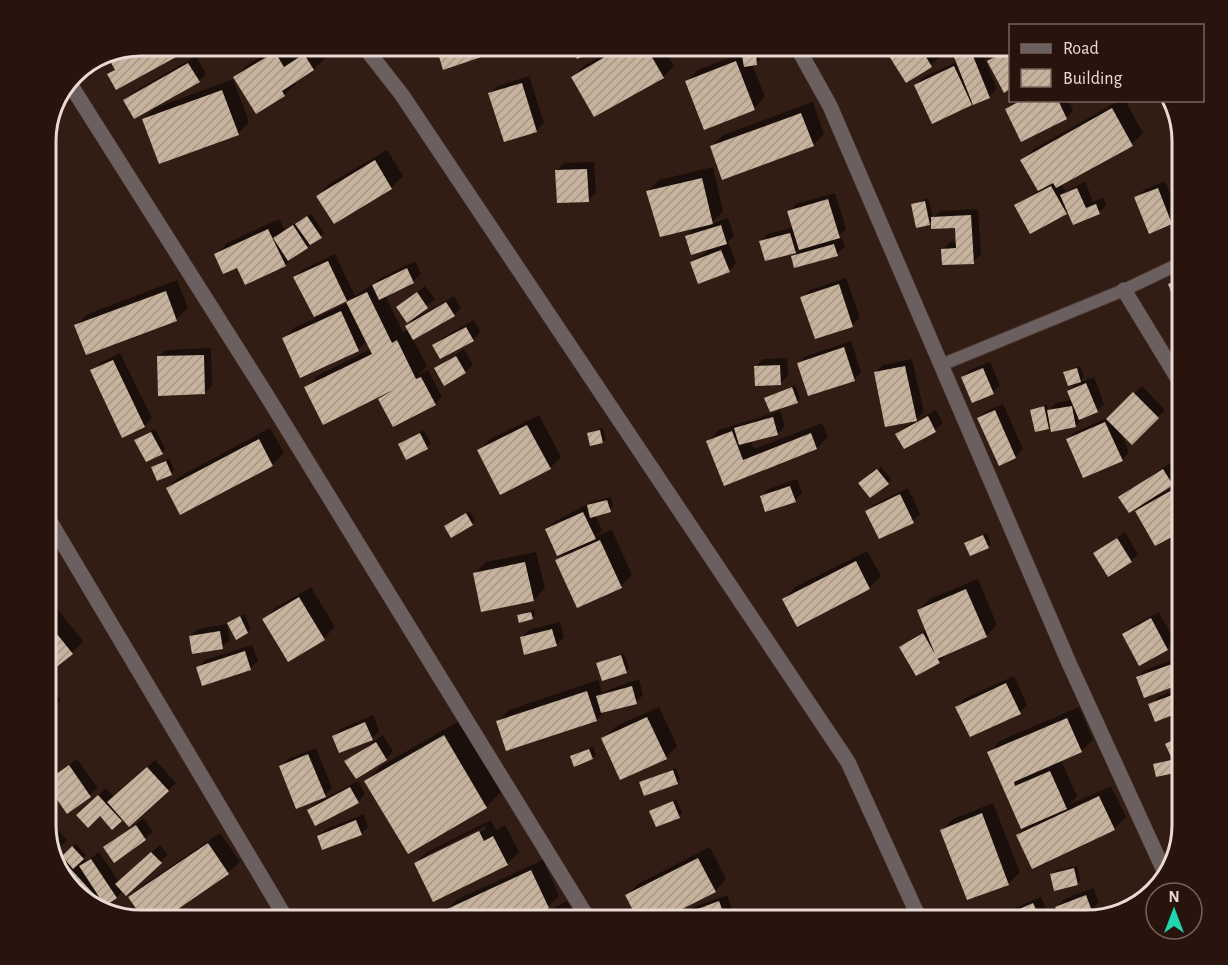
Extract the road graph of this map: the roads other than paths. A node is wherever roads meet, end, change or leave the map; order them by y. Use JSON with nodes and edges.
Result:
{"nodes":[{"id":1,"x":371,"y":55,"type":"edge"},
{"id":2,"x":802,"y":55,"type":"edge"},
{"id":3,"x":73,"y":89,"type":"edge"},
{"id":4,"x":1172,"y":267,"type":"edge"},
{"id":5,"x":1124,"y":290,"type":"junction"},
{"id":6,"x":941,"y":365,"type":"junction"},
{"id":7,"x":1172,"y":369,"type":"edge"},
{"id":8,"x":56,"y":532,"type":"edge"},
{"id":9,"x":1162,"y":866,"type":"edge"},
{"id":10,"x":281,"y":910,"type":"edge"},
{"id":11,"x":583,"y":910,"type":"edge"},
{"id":12,"x":915,"y":910,"type":"edge"}],
"edges":[{"from":1,"to":12,"type":"street"},
{"from":2,"to":6,"type":"street"},
{"from":3,"to":11,"type":"street"},
{"from":4,"to":5,"type":"lane"},
{"from":5,"to":6,"type":"lane"},
{"from":5,"to":7,"type":"street"},
{"from":6,"to":9,"type":"street"},
{"from":8,"to":10,"type":"street"}]}
